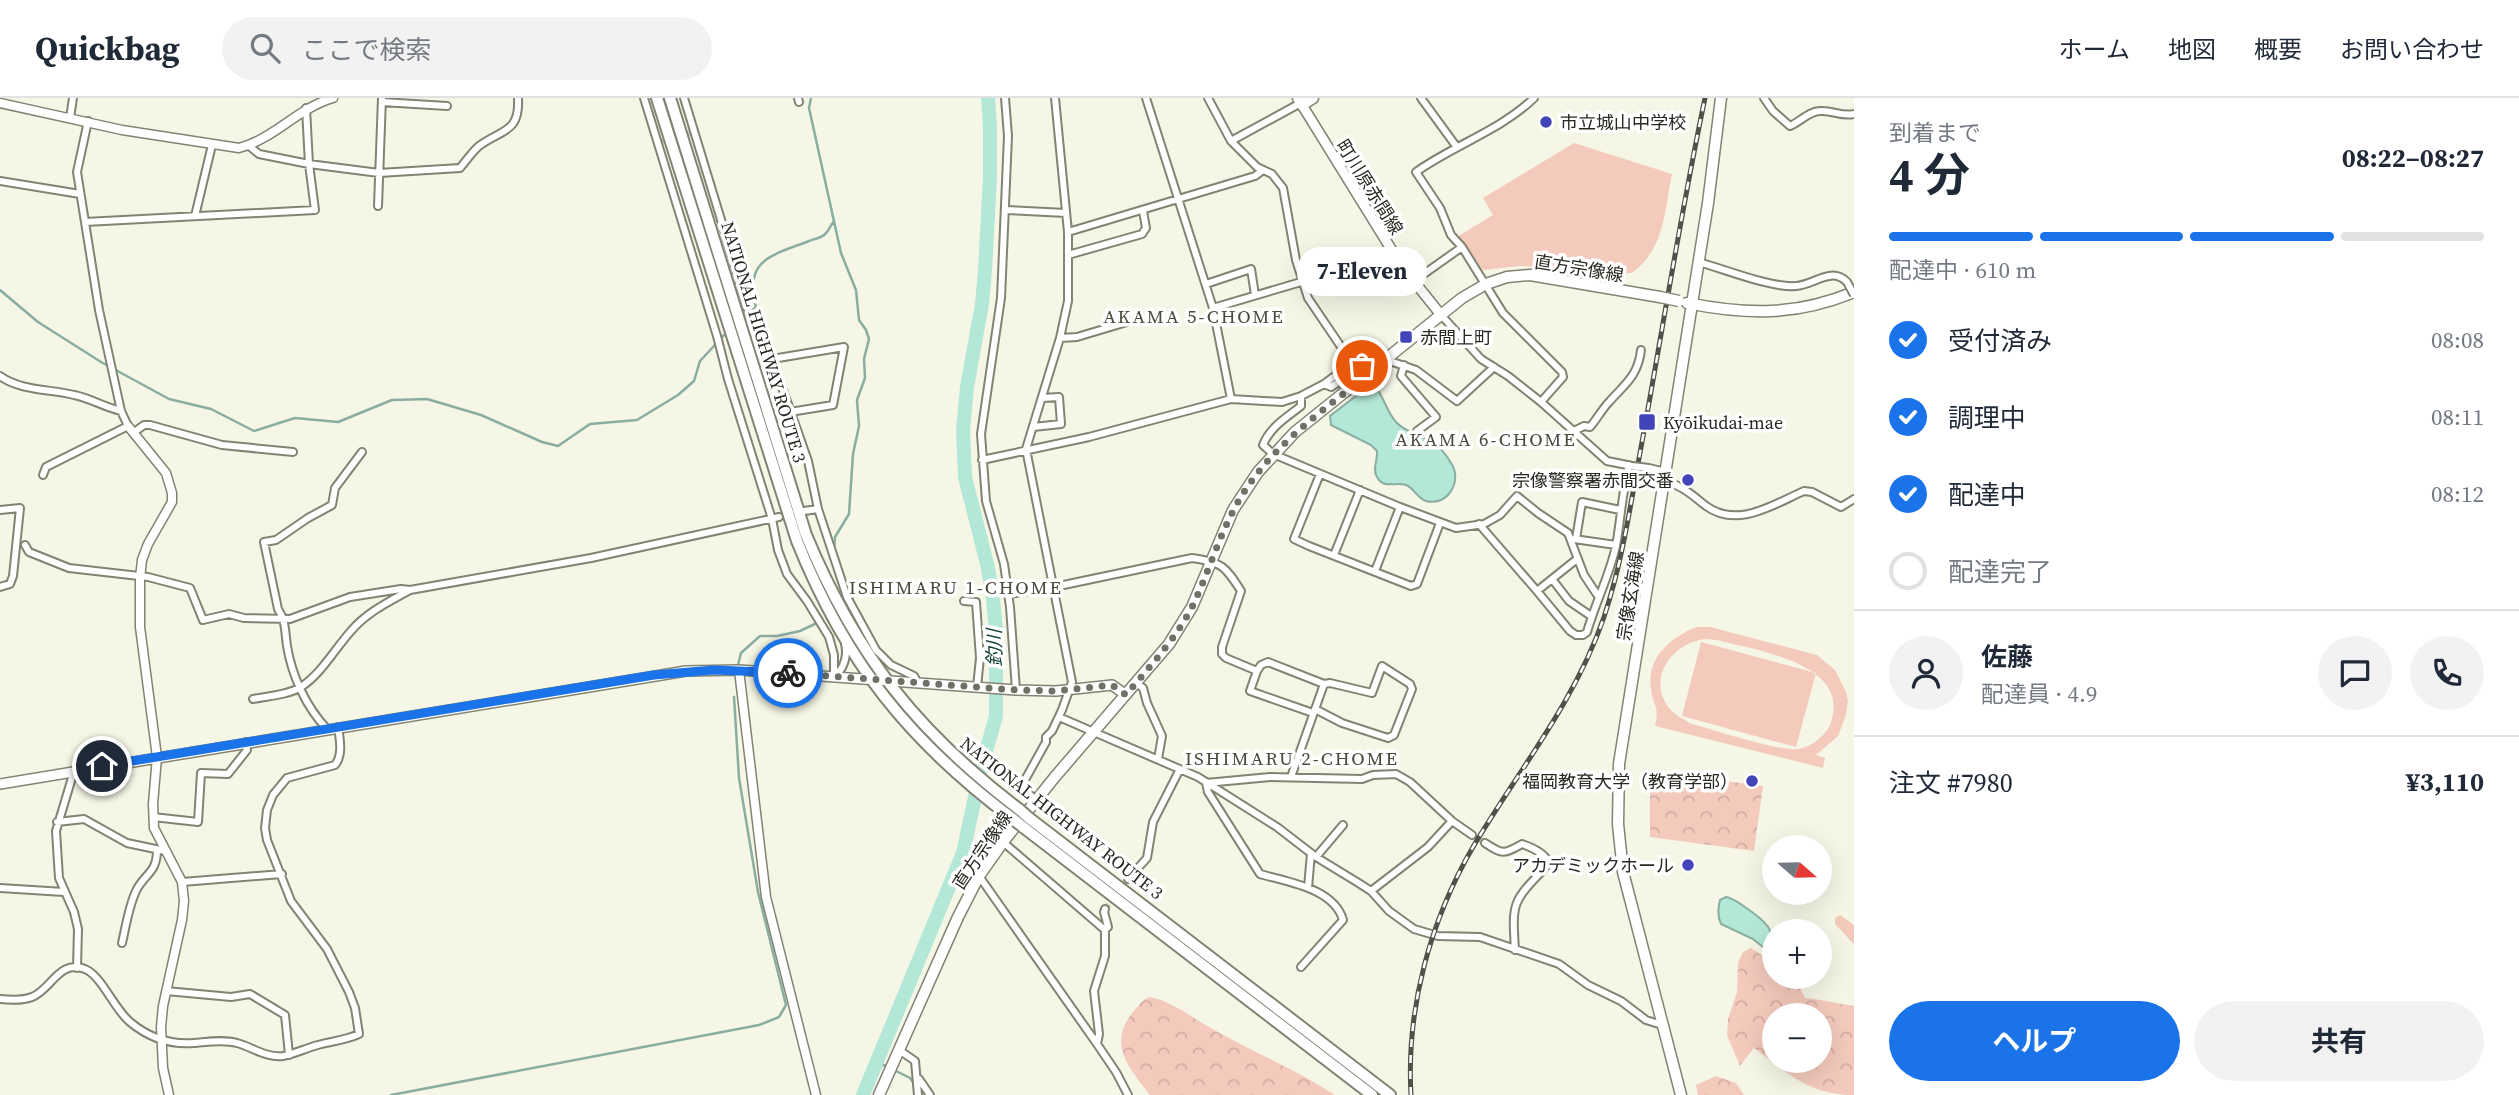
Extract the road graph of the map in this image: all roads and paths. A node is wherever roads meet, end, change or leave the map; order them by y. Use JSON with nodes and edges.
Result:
{"nodes":[{"id":1,"x":73,"y":98,"type":"edge"},
{"id":2,"x":333,"y":98,"type":"edge"},
{"id":3,"x":518,"y":98,"type":"edge"},
{"id":4,"x":644,"y":98,"type":"edge"},
{"id":5,"x":657,"y":98,"type":"edge"},
{"id":6,"x":670,"y":98,"type":"edge"},
{"id":7,"x":684,"y":98,"type":"edge"},
{"id":8,"x":1005,"y":98,"type":"edge"},
{"id":9,"x":1055,"y":98,"type":"edge"},
{"id":10,"x":1146,"y":98,"type":"edge"},
{"id":11,"x":1208,"y":98,"type":"edge"},
{"id":12,"x":1313,"y":98,"type":"edge"},
{"id":13,"x":1422,"y":98,"type":"edge"},
{"id":14,"x":1534,"y":98,"type":"edge"},
{"id":15,"x":1721,"y":98,"type":"edge"},
{"id":16,"x":1764,"y":98,"type":"edge"},
{"id":17,"x":382,"y":100,"type":"edge"},
{"id":18,"x":1300,"y":102,"type":"edge"},
{"id":19,"x":0,"y":103,"type":"edge"},
{"id":20,"x":447,"y":106,"type":"dead end"},
{"id":21,"x":306,"y":108,"type":"junction"},
{"id":22,"x":1854,"y":114,"type":"edge"},
{"id":23,"x":69,"y":118,"type":"junction"},
{"id":24,"x":88,"y":121,"type":"junction"},
{"id":25,"x":1231,"y":141,"type":"junction"},
{"id":26,"x":212,"y":145,"type":"junction"},
{"id":27,"x":248,"y":145,"type":"junction"},
{"id":28,"x":1457,"y":146,"type":"junction"},
{"id":29,"x":309,"y":164,"type":"junction"},
{"id":30,"x":1263,"y":170,"type":"junction"},
{"id":31,"x":379,"y":173,"type":"junction"},
{"id":32,"x":0,"y":181,"type":"edge"},
{"id":33,"x":80,"y":194,"type":"junction"},
{"id":34,"x":1179,"y":200,"type":"junction"},
{"id":35,"x":378,"y":206,"type":"dead end"},
{"id":36,"x":1006,"y":211,"type":"junction"},
{"id":37,"x":1143,"y":211,"type":"junction"},
{"id":38,"x":1066,"y":213,"type":"junction"},
{"id":39,"x":195,"y":216,"type":"junction"},
{"id":40,"x":85,"y":222,"type":"junction"},
{"id":41,"x":1068,"y":232,"type":"junction"},
{"id":42,"x":1462,"y":247,"type":"junction"},
{"id":43,"x":1069,"y":255,"type":"junction"},
{"id":44,"x":1698,"y":262,"type":"junction"},
{"id":45,"x":1414,"y":281,"type":"junction"},
{"id":46,"x":1301,"y":282,"type":"junction"},
{"id":47,"x":1206,"y":284,"type":"junction"},
{"id":48,"x":1486,"y":284,"type":"junction"},
{"id":49,"x":723,"y":290,"type":"junction"},
{"id":50,"x":1854,"y":294,"type":"edge"},
{"id":51,"x":1255,"y":295,"type":"junction"},
{"id":52,"x":1692,"y":304,"type":"junction"},
{"id":53,"x":1213,"y":308,"type":"junction"},
{"id":54,"x":1441,"y":315,"type":"junction"},
{"id":55,"x":1127,"y":322,"type":"dead end"},
{"id":56,"x":738,"y":338,"type":"junction"},
{"id":57,"x":1060,"y":338,"type":"junction"},
{"id":58,"x":1640,"y":350,"type":"dead end"},
{"id":59,"x":772,"y":359,"type":"junction"},
{"id":60,"x":1387,"y":359,"type":"junction"},
{"id":61,"x":1404,"y":365,"type":"junction"},
{"id":62,"x":1494,"y":368,"type":"junction"},
{"id":63,"x":1370,"y":373,"type":"junction"},
{"id":64,"x":0,"y":376,"type":"edge"},
{"id":65,"x":1324,"y":384,"type":"junction"},
{"id":66,"x":1301,"y":396,"type":"junction"},
{"id":67,"x":1042,"y":398,"type":"junction"},
{"id":68,"x":1231,"y":399,"type":"junction"},
{"id":69,"x":1541,"y":402,"type":"junction"},
{"id":70,"x":121,"y":411,"type":"junction"},
{"id":71,"x":790,"y":412,"type":"junction"},
{"id":72,"x":1033,"y":427,"type":"junction"},
{"id":73,"x":130,"y":429,"type":"junction"},
{"id":74,"x":1417,"y":431,"type":"dead end"},
{"id":75,"x":1572,"y":432,"type":"junction"},
{"id":76,"x":1026,"y":449,"type":"junction"},
{"id":77,"x":293,"y":452,"type":"dead end"},
{"id":78,"x":362,"y":452,"type":"dead end"},
{"id":79,"x":1273,"y":454,"type":"junction"},
{"id":80,"x":982,"y":460,"type":"junction"},
{"id":81,"x":1630,"y":466,"type":"junction"},
{"id":82,"x":1320,"y":474,"type":"junction"},
{"id":83,"x":43,"y":475,"type":"dead end"},
{"id":84,"x":1665,"y":476,"type":"junction"},
{"id":85,"x":1360,"y":491,"type":"junction"},
{"id":86,"x":1854,"y":499,"type":"edge"},
{"id":87,"x":1400,"y":508,"type":"junction"},
{"id":88,"x":818,"y":509,"type":"junction"},
{"id":89,"x":0,"y":510,"type":"edge"},
{"id":90,"x":1620,"y":510,"type":"junction"},
{"id":91,"x":804,"y":511,"type":"dead end"},
{"id":92,"x":776,"y":518,"type":"junction"},
{"id":93,"x":1440,"y":523,"type":"junction"},
{"id":94,"x":1479,"y":524,"type":"junction"},
{"id":95,"x":1574,"y":539,"type":"junction"},
{"id":96,"x":25,"y":545,"type":"dead end"},
{"id":97,"x":1616,"y":545,"type":"junction"},
{"id":98,"x":1334,"y":555,"type":"junction"},
{"id":99,"x":1577,"y":559,"type":"junction"},
{"id":100,"x":1211,"y":561,"type":"junction"},
{"id":101,"x":1375,"y":571,"type":"junction"},
{"id":102,"x":140,"y":578,"type":"junction"},
{"id":103,"x":1552,"y":579,"type":"junction"},
{"id":104,"x":0,"y":587,"type":"edge"},
{"id":105,"x":1054,"y":587,"type":"junction"},
{"id":106,"x":410,"y":590,"type":"junction"},
{"id":107,"x":1537,"y":591,"type":"junction"},
{"id":108,"x":1009,"y":594,"type":"junction"},
{"id":109,"x":1598,"y":596,"type":"junction"},
{"id":110,"x":964,"y":601,"type":"dead end"},
{"id":111,"x":1591,"y":616,"type":"junction"},
{"id":112,"x":284,"y":617,"type":"junction"},
{"id":113,"x":843,"y":639,"type":"junction"},
{"id":114,"x":739,"y":670,"type":"junction"},
{"id":115,"x":1257,"y":671,"type":"junction"},
{"id":116,"x":834,"y":676,"type":"junction"},
{"id":117,"x":871,"y":679,"type":"junction"},
{"id":118,"x":886,"y":681,"type":"junction"},
{"id":119,"x":918,"y":683,"type":"junction"},
{"id":120,"x":1136,"y":683,"type":"junction"},
{"id":121,"x":1324,"y":684,"type":"junction"},
{"id":122,"x":977,"y":687,"type":"junction"},
{"id":123,"x":300,"y":688,"type":"junction"},
{"id":124,"x":1070,"y":689,"type":"junction"},
{"id":125,"x":1014,"y":690,"type":"junction"},
{"id":126,"x":1126,"y":695,"type":"junction"},
{"id":127,"x":253,"y":699,"type":"dead end"},
{"id":128,"x":1314,"y":711,"type":"junction"},
{"id":129,"x":1059,"y":717,"type":"junction"},
{"id":130,"x":338,"y":727,"type":"junction"},
{"id":131,"x":327,"y":729,"type":"junction"},
{"id":132,"x":1094,"y":732,"type":"junction"},
{"id":133,"x":246,"y":742,"type":"junction"},
{"id":134,"x":157,"y":757,"type":"junction"},
{"id":135,"x":1158,"y":759,"type":"junction"},
{"id":136,"x":1180,"y":769,"type":"junction"},
{"id":137,"x":74,"y":771,"type":"junction"},
{"id":138,"x":1291,"y":777,"type":"junction"},
{"id":139,"x":1206,"y":783,"type":"junction"},
{"id":140,"x":0,"y":784,"type":"edge"},
{"id":141,"x":1036,"y":800,"type":"junction"},
{"id":142,"x":153,"y":817,"type":"junction"},
{"id":143,"x":1021,"y":818,"type":"junction"},
{"id":144,"x":1452,"y":821,"type":"junction"},
{"id":145,"x":57,"y":822,"type":"junction"},
{"id":146,"x":1343,"y":825,"type":"dead end"},
{"id":147,"x":1472,"y":835,"type":"tunnel mouth"},
{"id":148,"x":1003,"y":842,"type":"junction"},
{"id":149,"x":1485,"y":843,"type":"tunnel mouth"},
{"id":150,"x":161,"y":851,"type":"junction"},
{"id":151,"x":1314,"y":855,"type":"junction"},
{"id":152,"x":282,"y":874,"type":"junction"},
{"id":153,"x":979,"y":876,"type":"junction"},
{"id":154,"x":1128,"y":879,"type":"tunnel mouth"},
{"id":155,"x":182,"y":882,"type":"junction"},
{"id":156,"x":0,"y":888,"type":"edge"},
{"id":157,"x":1308,"y":888,"type":"junction"},
{"id":158,"x":1370,"y":891,"type":"junction"},
{"id":159,"x":64,"y":892,"type":"junction"},
{"id":160,"x":1105,"y":909,"type":"tunnel mouth"},
{"id":161,"x":1105,"y":930,"type":"junction"},
{"id":162,"x":122,"y":943,"type":"dead end"},
{"id":163,"x":1516,"y":950,"type":"junction"},
{"id":164,"x":1301,"y":967,"type":"dead end"},
{"id":165,"x":77,"y":968,"type":"junction"},
{"id":166,"x":166,"y":990,"type":"junction"},
{"id":167,"x":0,"y":999,"type":"edge"},
{"id":168,"x":1662,"y":1025,"type":"junction"},
{"id":169,"x":162,"y":1041,"type":"junction"},
{"id":170,"x":1097,"y":1044,"type":"junction"},
{"id":171,"x":899,"y":1050,"type":"junction"},
{"id":172,"x":289,"y":1055,"type":"junction"},
{"id":173,"x":918,"y":1077,"type":"junction"},
{"id":174,"x":169,"y":1095,"type":"edge"},
{"id":175,"x":816,"y":1095,"type":"edge"},
{"id":176,"x":879,"y":1095,"type":"edge"},
{"id":177,"x":918,"y":1095,"type":"edge"},
{"id":178,"x":930,"y":1095,"type":"edge"},
{"id":179,"x":1128,"y":1095,"type":"edge"},
{"id":180,"x":1372,"y":1095,"type":"edge"},
{"id":181,"x":1390,"y":1095,"type":"edge"},
{"id":182,"x":1681,"y":1095,"type":"edge"}],
"edges":[{"from":1,"to":23,"type":"street"},
{"from":2,"to":21,"type":"street"},
{"from":3,"to":31,"type":"street"},
{"from":4,"to":92,"type":"street"},
{"from":5,"to":49,"type":"highway","name":"NATIONAL HIGHWAY ROUTE 3"},
{"from":6,"to":49,"type":"highway","name":"NATIONAL HIGHWAY ROUTE 3"},
{"from":7,"to":59,"type":"street"},
{"from":8,"to":36,"type":"street"},
{"from":9,"to":38,"type":"street"},
{"from":10,"to":34,"type":"street"},
{"from":11,"to":25,"type":"street"},
{"from":12,"to":18,"type":"main road"},
{"from":13,"to":28,"type":"street"},
{"from":14,"to":28,"type":"street"},
{"from":15,"to":44,"type":"main road","name":"宗像玄海線"},
{"from":16,"to":22,"type":"street"},
{"from":17,"to":20,"type":"street"},
{"from":17,"to":31,"type":"street"},
{"from":18,"to":25,"type":"street"},
{"from":18,"to":45,"type":"main road","name":"町川原赤間線"},
{"from":19,"to":23,"type":"street"},
{"from":21,"to":27,"type":"street"},
{"from":21,"to":29,"type":"street"},
{"from":23,"to":24,"type":"street"},
{"from":24,"to":26,"type":"street"},
{"from":24,"to":33,"type":"street"},
{"from":25,"to":30,"type":"street"},
{"from":26,"to":27,"type":"street"},
{"from":26,"to":39,"type":"street"},
{"from":27,"to":29,"type":"street"},
{"from":28,"to":42,"type":"street"},
{"from":29,"to":31,"type":"street"},
{"from":29,"to":39,"type":"street"},
{"from":30,"to":34,"type":"street"},
{"from":30,"to":46,"type":"street"},
{"from":31,"to":35,"type":"street"},
{"from":32,"to":33,"type":"street"},
{"from":33,"to":40,"type":"street"},
{"from":34,"to":37,"type":"street"},
{"from":34,"to":47,"type":"street"},
{"from":36,"to":38,"type":"street"},
{"from":36,"to":80,"type":"street"},
{"from":37,"to":41,"type":"street"},
{"from":37,"to":43,"type":"street"},
{"from":38,"to":41,"type":"street"},
{"from":39,"to":40,"type":"street"},
{"from":40,"to":70,"type":"street"},
{"from":41,"to":43,"type":"street"},
{"from":42,"to":45,"type":"street"},
{"from":42,"to":48,"type":"street"},
{"from":43,"to":57,"type":"street"},
{"from":44,"to":50,"type":"street","bridge":true},
{"from":44,"to":52,"type":"main road","name":"宗像玄海線"},
{"from":45,"to":54,"type":"main road","name":"町川原赤間線"},
{"from":46,"to":51,"type":"street"},
{"from":46,"to":65,"type":"street"},
{"from":47,"to":51,"type":"street"},
{"from":47,"to":53,"type":"street"},
{"from":48,"to":52,"type":"main road","name":"直方宗像線","bridge":true},
{"from":48,"to":54,"type":"main road","name":"直方宗像線"},
{"from":48,"to":69,"type":"street"},
{"from":49,"to":56,"type":"highway","name":"NATIONAL HIGHWAY ROUTE 3"},
{"from":50,"to":52,"type":"main road","name":"直方宗像線"},
{"from":51,"to":53,"type":"street"},
{"from":52,"to":84,"type":"main road","name":"宗像玄海線"},
{"from":53,"to":68,"type":"street"},
{"from":54,"to":60,"type":"main road","name":"直方宗像線"},
{"from":54,"to":62,"type":"street"},
{"from":55,"to":57,"type":"street"},
{"from":56,"to":113,"type":"highway","name":"NATIONAL HIGHWAY ROUTE 3"},
{"from":56,"to":118,"type":"highway","name":"NATIONAL HIGHWAY ROUTE 3"},
{"from":57,"to":67,"type":"street"},
{"from":58,"to":75,"type":"street"},
{"from":59,"to":71,"type":"street"},
{"from":59,"to":71,"type":"street"},
{"from":60,"to":61,"type":"street"},
{"from":60,"to":63,"type":"main road","name":"直方宗像線"},
{"from":61,"to":62,"type":"street"},
{"from":61,"to":74,"type":"street"},
{"from":62,"to":69,"type":"street"},
{"from":63,"to":65,"type":"street"},
{"from":63,"to":79,"type":"main road","name":"直方宗像線"},
{"from":64,"to":70,"type":"street"},
{"from":65,"to":66,"type":"street"},
{"from":66,"to":68,"type":"street"},
{"from":66,"to":79,"type":"street"},
{"from":67,"to":72,"type":"street"},
{"from":67,"to":72,"type":"street"},
{"from":68,"to":76,"type":"street"},
{"from":69,"to":75,"type":"street"},
{"from":70,"to":73,"type":"street"},
{"from":71,"to":88,"type":"street"},
{"from":72,"to":76,"type":"street"},
{"from":73,"to":77,"type":"street"},
{"from":73,"to":83,"type":"street"},
{"from":73,"to":102,"type":"street"},
{"from":75,"to":81,"type":"street"},
{"from":76,"to":80,"type":"street"},
{"from":76,"to":105,"type":"street"},
{"from":78,"to":112,"type":"street"},
{"from":79,"to":82,"type":"street"},
{"from":79,"to":100,"type":"main road","name":"直方宗像線"},
{"from":80,"to":108,"type":"street"},
{"from":81,"to":84,"type":"street","bridge":true},
{"from":81,"to":90,"type":"street"},
{"from":82,"to":85,"type":"street"},
{"from":82,"to":98,"type":"street"},
{"from":84,"to":86,"type":"street"},
{"from":84,"to":168,"type":"main road","name":"宗像玄海線"},
{"from":85,"to":87,"type":"street"},
{"from":85,"to":98,"type":"street"},
{"from":87,"to":93,"type":"street"},
{"from":87,"to":101,"type":"street"},
{"from":88,"to":91,"type":"street"},
{"from":88,"to":119,"type":"street"},
{"from":89,"to":104,"type":"street"},
{"from":90,"to":95,"type":"street"},
{"from":90,"to":97,"type":"street"},
{"from":92,"to":106,"type":"street"},
{"from":92,"to":116,"type":"street"},
{"from":93,"to":94,"type":"street"},
{"from":93,"to":101,"type":"street"},
{"from":94,"to":95,"type":"street"},
{"from":94,"to":107,"type":"street"},
{"from":95,"to":97,"type":"street"},
{"from":95,"to":99,"type":"street"},
{"from":96,"to":102,"type":"street"},
{"from":97,"to":109,"type":"street"},
{"from":98,"to":101,"type":"street"},
{"from":99,"to":103,"type":"street"},
{"from":99,"to":109,"type":"street"},
{"from":100,"to":105,"type":"street"},
{"from":100,"to":115,"type":"street"},
{"from":100,"to":120,"type":"main road","name":"直方宗像線"},
{"from":102,"to":112,"type":"street"},
{"from":102,"to":134,"type":"street"},
{"from":103,"to":107,"type":"street"},
{"from":103,"to":111,"type":"street"},
{"from":105,"to":108,"type":"street"},
{"from":105,"to":124,"type":"street"},
{"from":106,"to":112,"type":"street"},
{"from":106,"to":123,"type":"street"},
{"from":107,"to":111,"type":"street"},
{"from":108,"to":125,"type":"street"},
{"from":109,"to":111,"type":"street"},
{"from":110,"to":122,"type":"street"},
{"from":112,"to":123,"type":"street"},
{"from":113,"to":116,"type":"street"},
{"from":113,"to":117,"type":"highway","name":"NATIONAL HIGHWAY ROUTE 3"},
{"from":114,"to":116,"type":"main road"},
{"from":114,"to":130,"type":"main road"},
{"from":114,"to":175,"type":"street"},
{"from":115,"to":121,"type":"street"},
{"from":115,"to":128,"type":"street"},
{"from":116,"to":117,"type":"main road"},
{"from":117,"to":118,"type":"main road"},
{"from":117,"to":143,"type":"highway","name":"NATIONAL HIGHWAY ROUTE 3"},
{"from":118,"to":119,"type":"main road"},
{"from":118,"to":143,"type":"highway","name":"NATIONAL HIGHWAY ROUTE 3"},
{"from":119,"to":122,"type":"main road"},
{"from":120,"to":126,"type":"main road","name":"直方宗像線"},
{"from":120,"to":135,"type":"street"},
{"from":121,"to":128,"type":"street"},
{"from":121,"to":128,"type":"street"},
{"from":122,"to":125,"type":"main road"},
{"from":123,"to":127,"type":"street"},
{"from":123,"to":131,"type":"street"},
{"from":124,"to":125,"type":"main road"},
{"from":124,"to":126,"type":"main road"},
{"from":124,"to":129,"type":"street"},
{"from":126,"to":132,"type":"main road","name":"直方宗像線"},
{"from":128,"to":138,"type":"street"},
{"from":129,"to":132,"type":"street"},
{"from":129,"to":141,"type":"street"},
{"from":130,"to":131,"type":"main road"},
{"from":130,"to":152,"type":"street"},
{"from":131,"to":133,"type":"main road"},
{"from":132,"to":135,"type":"street"},
{"from":132,"to":141,"type":"main road","name":"直方宗像線"},
{"from":133,"to":134,"type":"main road"},
{"from":133,"to":142,"type":"street"},
{"from":134,"to":137,"type":"main road"},
{"from":134,"to":142,"type":"street"},
{"from":135,"to":136,"type":"street"},
{"from":136,"to":139,"type":"street"},
{"from":136,"to":154,"type":"street"},
{"from":137,"to":140,"type":"main road"},
{"from":137,"to":145,"type":"street"},
{"from":138,"to":139,"type":"street"},
{"from":138,"to":144,"type":"street"},
{"from":139,"to":151,"type":"street"},
{"from":139,"to":157,"type":"street"},
{"from":141,"to":148,"type":"main road","name":"直方宗像線"},
{"from":142,"to":150,"type":"street"},
{"from":143,"to":180,"type":"highway","name":"NATIONAL HIGHWAY ROUTE 3"},
{"from":143,"to":181,"type":"highway","name":"NATIONAL HIGHWAY ROUTE 3"},
{"from":144,"to":147,"type":"street"},
{"from":144,"to":158,"type":"street"},
{"from":145,"to":150,"type":"street"},
{"from":145,"to":159,"type":"street"},
{"from":146,"to":151,"type":"street"},
{"from":148,"to":153,"type":"main road","name":"直方宗像線"},
{"from":148,"to":161,"type":"street"},
{"from":149,"to":163,"type":"street"},
{"from":150,"to":155,"type":"street"},
{"from":150,"to":162,"type":"street"},
{"from":151,"to":157,"type":"street"},
{"from":151,"to":158,"type":"street"},
{"from":152,"to":155,"type":"street"},
{"from":152,"to":172,"type":"street"},
{"from":153,"to":170,"type":"street"},
{"from":153,"to":171,"type":"main road","name":"直方宗像線"},
{"from":155,"to":166,"type":"street"},
{"from":156,"to":159,"type":"street"},
{"from":157,"to":164,"type":"street"},
{"from":158,"to":163,"type":"street"},
{"from":159,"to":165,"type":"street"},
{"from":160,"to":161,"type":"street"},
{"from":161,"to":170,"type":"street"},
{"from":163,"to":168,"type":"street"},
{"from":165,"to":167,"type":"street"},
{"from":165,"to":169,"type":"street"},
{"from":166,"to":169,"type":"street"},
{"from":166,"to":172,"type":"street"},
{"from":168,"to":182,"type":"main road","name":"宗像玄海線"},
{"from":169,"to":172,"type":"street"},
{"from":169,"to":174,"type":"street"},
{"from":170,"to":179,"type":"street"},
{"from":171,"to":173,"type":"street"},
{"from":171,"to":176,"type":"main road","name":"直方宗像線"},
{"from":173,"to":177,"type":"street"},
{"from":173,"to":178,"type":"street"}]}
